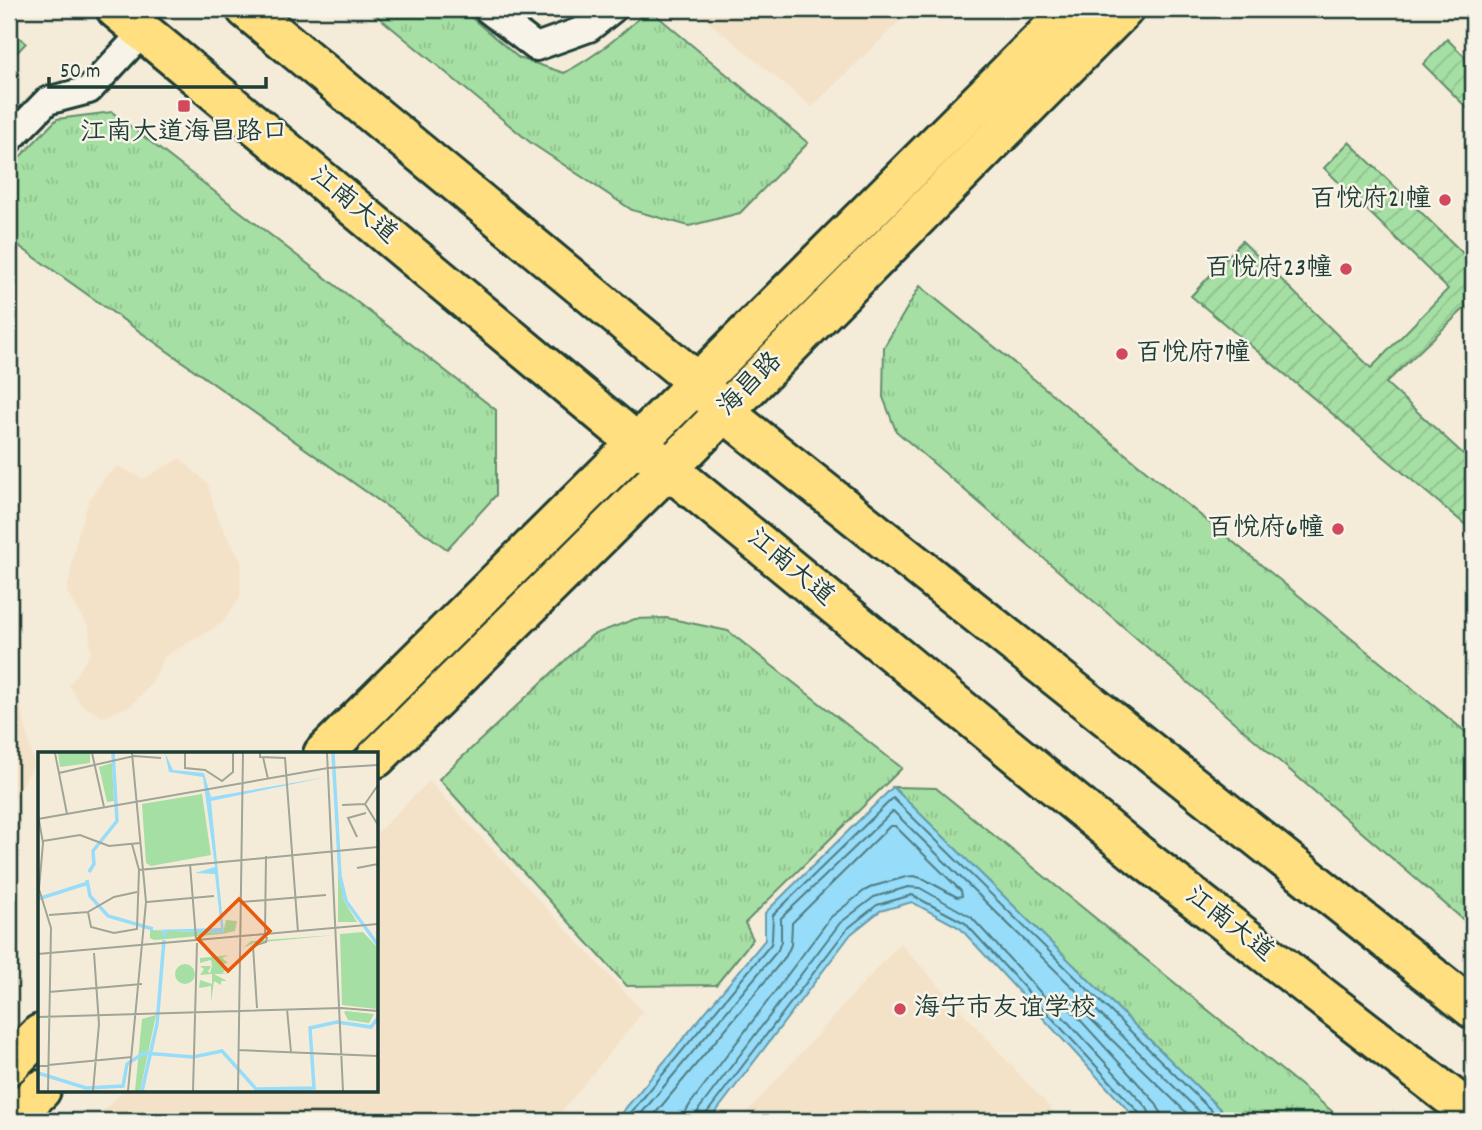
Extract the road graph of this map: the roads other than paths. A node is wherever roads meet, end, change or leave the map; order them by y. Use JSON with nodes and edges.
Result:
{"nodes":[{"id":1,"x":246,"y":9,"type":"edge"},
{"id":2,"x":487,"y":9,"type":"edge"},
{"id":3,"x":612,"y":9,"type":"edge"},
{"id":4,"x":1072,"y":9,"type":"edge"},
{"id":5,"x":1124,"y":9,"type":"edge"},
{"id":6,"x":130,"y":20,"type":"edge"},
{"id":7,"x":9,"y":140,"type":"edge"},
{"id":8,"x":697,"y":383,"type":"junction"},
{"id":9,"x":724,"y":412,"type":"junction"},
{"id":10,"x":637,"y":443,"type":"junction"},
{"id":11,"x":668,"y":469,"type":"junction"},
{"id":12,"x":325,"y":752,"type":"edge"},
{"id":13,"x":378,"y":756,"type":"edge"},
{"id":14,"x":1473,"y":1009,"type":"edge"},
{"id":15,"x":39,"y":1092,"type":"edge"},
{"id":16,"x":1473,"y":1114,"type":"edge"},
{"id":17,"x":9,"y":1121,"type":"edge"}],
"edges":[{"from":1,"to":8,"type":"main road"},
{"from":2,"to":3,"type":"street"},
{"from":4,"to":8,"type":"main road","name":"海昌路"},
{"from":5,"to":9,"type":"main road","name":"海昌路"},
{"from":6,"to":7,"type":"street"},
{"from":6,"to":10,"type":"main road","name":"江南大道"},
{"from":8,"to":9,"type":"main road"},
{"from":8,"to":10,"type":"main road","name":"海昌路"},
{"from":9,"to":11,"type":"main road","name":"海昌路"},
{"from":9,"to":14,"type":"main road"},
{"from":10,"to":11,"type":"main road","name":"江南大道"},
{"from":10,"to":12,"type":"main road","name":"海昌路"},
{"from":11,"to":13,"type":"main road","name":"海昌路"},
{"from":11,"to":16,"type":"main road","name":"江南大道"},
{"from":15,"to":17,"type":"main road"}]}
